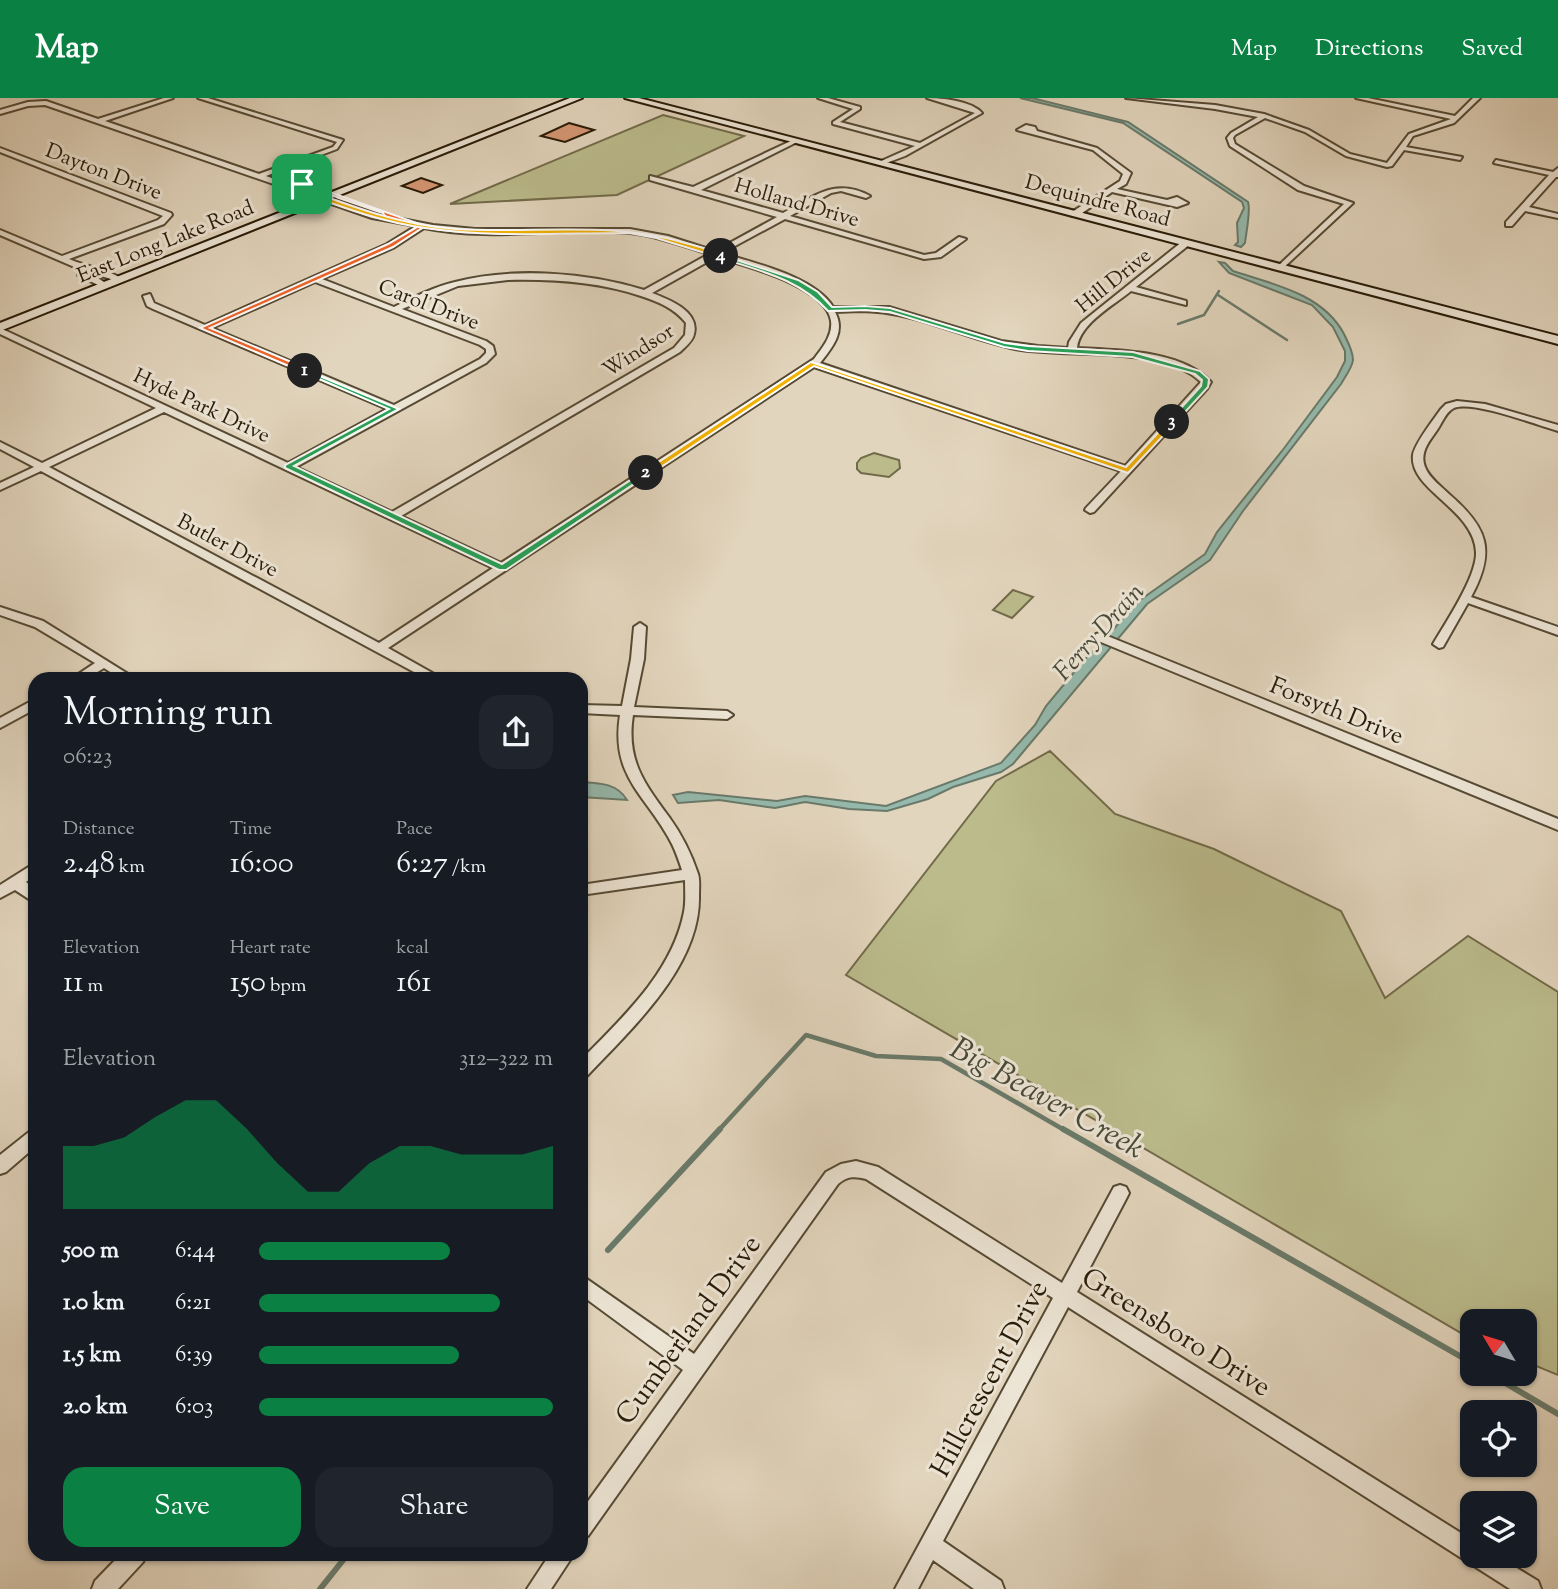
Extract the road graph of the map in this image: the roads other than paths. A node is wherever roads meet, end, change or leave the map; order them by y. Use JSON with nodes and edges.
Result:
{"nodes":[{"id":1,"x":170,"y":98,"type":"edge"},
{"id":2,"x":201,"y":98,"type":"edge"},
{"id":3,"x":578,"y":98,"type":"edge"},
{"id":4,"x":629,"y":98,"type":"edge"},
{"id":5,"x":821,"y":98,"type":"edge"},
{"id":6,"x":930,"y":98,"type":"edge"},
{"id":7,"x":1129,"y":98,"type":"edge"},
{"id":8,"x":1359,"y":98,"type":"edge"},
{"id":9,"x":1476,"y":98,"type":"edge"},
{"id":10,"x":0,"y":112,"type":"edge"},
{"id":11,"x":1264,"y":116,"type":"junction"},
{"id":12,"x":1456,"y":118,"type":"junction"},
{"id":13,"x":98,"y":121,"type":"junction"},
{"id":14,"x":1032,"y":132,"type":"dead end"},
{"id":15,"x":795,"y":141,"type":"junction"},
{"id":16,"x":920,"y":145,"type":"junction"},
{"id":17,"x":1401,"y":148,"type":"junction"},
{"id":18,"x":0,"y":150,"type":"edge"},
{"id":19,"x":1460,"y":158,"type":"dead end"},
{"id":20,"x":1496,"y":162,"type":"dead end"},
{"id":21,"x":885,"y":164,"type":"junction"},
{"id":22,"x":1557,"y":173,"type":"edge"},
{"id":23,"x":260,"y":176,"type":"junction"},
{"id":24,"x":653,"y":178,"type":"dead end"},
{"id":25,"x":694,"y":190,"type":"junction"},
{"id":26,"x":1111,"y":190,"type":"junction"},
{"id":27,"x":866,"y":196,"type":"dead end"},
{"id":28,"x":329,"y":197,"type":"junction"},
{"id":29,"x":1167,"y":202,"type":"dead end"},
{"id":30,"x":1524,"y":208,"type":"junction"},
{"id":31,"x":1075,"y":214,"type":"junction"},
{"id":32,"x":782,"y":216,"type":"junction"},
{"id":33,"x":1558,"y":216,"type":"edge"},
{"id":34,"x":1509,"y":225,"type":"dead end"},
{"id":35,"x":422,"y":226,"type":"junction"},
{"id":36,"x":0,"y":232,"type":"edge"},
{"id":37,"x":962,"y":239,"type":"dead end"},
{"id":38,"x":1186,"y":243,"type":"junction"},
{"id":39,"x":717,"y":255,"type":"junction"},
{"id":40,"x":64,"y":258,"type":"junction"},
{"id":41,"x":83,"y":268,"type":"junction"},
{"id":42,"x":1280,"y":268,"type":"junction"},
{"id":43,"x":120,"y":279,"type":"junction"},
{"id":44,"x":314,"y":279,"type":"junction"},
{"id":45,"x":105,"y":285,"type":"junction"},
{"id":46,"x":1130,"y":288,"type":"junction"},
{"id":47,"x":643,"y":294,"type":"junction"},
{"id":48,"x":147,"y":296,"type":"dead end"},
{"id":49,"x":1183,"y":303,"type":"dead end"},
{"id":50,"x":394,"y":310,"type":"junction"},
{"id":51,"x":830,"y":310,"type":"junction"},
{"id":52,"x":204,"y":328,"type":"junction"},
{"id":53,"x":0,"y":329,"type":"edge"},
{"id":54,"x":1558,"y":340,"type":"edge"},
{"id":55,"x":1072,"y":351,"type":"junction"},
{"id":56,"x":814,"y":364,"type":"junction"},
{"id":57,"x":165,"y":408,"type":"junction"},
{"id":58,"x":395,"y":409,"type":"junction"},
{"id":59,"x":1558,"y":428,"type":"edge"},
{"id":60,"x":0,"y":445,"type":"edge"},
{"id":61,"x":41,"y":467,"type":"junction"},
{"id":62,"x":288,"y":467,"type":"junction"},
{"id":63,"x":1128,"y":470,"type":"junction"},
{"id":64,"x":0,"y":487,"type":"edge"},
{"id":65,"x":1090,"y":510,"type":"dead end"},
{"id":66,"x":393,"y":516,"type":"junction"},
{"id":67,"x":502,"y":568,"type":"junction"},
{"id":68,"x":1464,"y":598,"type":"junction"},
{"id":69,"x":0,"y":611,"type":"edge"},
{"id":70,"x":640,"y":627,"type":"dead end"},
{"id":71,"x":1558,"y":631,"type":"edge"},
{"id":72,"x":1101,"y":638,"type":"dead end"},
{"id":73,"x":1439,"y":644,"type":"dead end"},
{"id":74,"x":380,"y":648,"type":"junction"},
{"id":75,"x":104,"y":663,"type":"junction"},
{"id":76,"x":89,"y":672,"type":"edge"},
{"id":77,"x":119,"y":672,"type":"edge"},
{"id":78,"x":424,"y":672,"type":"edge"},
{"id":79,"x":28,"y":707,"type":"edge"},
{"id":80,"x":588,"y":709,"type":"edge"},
{"id":81,"x":628,"y":711,"type":"junction"},
{"id":82,"x":727,"y":715,"type":"dead end"},
{"id":83,"x":0,"y":724,"type":"edge"},
{"id":84,"x":1558,"y":825,"type":"edge"},
{"id":85,"x":28,"y":873,"type":"edge"},
{"id":86,"x":691,"y":874,"type":"junction"},
{"id":87,"x":15,"y":882,"type":"junction"},
{"id":88,"x":588,"y":889,"type":"edge"},
{"id":89,"x":0,"y":892,"type":"edge"},
{"id":90,"x":28,"y":892,"type":"edge"},
{"id":91,"x":588,"y":1063,"type":"edge"},
{"id":92,"x":28,"y":1143,"type":"edge"},
{"id":93,"x":0,"y":1166,"type":"edge"},
{"id":94,"x":847,"y":1169,"type":"joint"},
{"id":95,"x":1120,"y":1193,"type":"dead end"},
{"id":96,"x":588,"y":1289,"type":"edge"},
{"id":97,"x":1064,"y":1295,"type":"junction"},
{"id":98,"x":696,"y":1367,"type":"junction"},
{"id":99,"x":588,"y":1519,"type":"edge"},
{"id":100,"x":1460,"y":1544,"type":"edge"},
{"id":101,"x":930,"y":1545,"type":"junction"},
{"id":102,"x":129,"y":1561,"type":"edge"},
{"id":103,"x":558,"y":1561,"type":"edge"},
{"id":104,"x":1497,"y":1568,"type":"edge"},
{"id":105,"x":103,"y":1589,"type":"edge"},
{"id":106,"x":538,"y":1589,"type":"edge"},
{"id":107,"x":906,"y":1589,"type":"edge"},
{"id":108,"x":993,"y":1589,"type":"edge"},
{"id":109,"x":1530,"y":1589,"type":"edge"}],
"edges":[{"from":1,"to":13,"type":"street"},
{"from":2,"to":23,"type":"street"},
{"from":3,"to":28,"type":"main road","name":"East Long Lake Road"},
{"from":4,"to":15,"type":"main road","name":"Dequindre Road"},
{"from":5,"to":16,"type":"street"},
{"from":6,"to":16,"type":"street"},
{"from":7,"to":11,"type":"street"},
{"from":8,"to":12,"type":"street"},
{"from":9,"to":12,"type":"street"},
{"from":10,"to":13,"type":"street"},
{"from":11,"to":17,"type":"street"},
{"from":11,"to":42,"type":"street"},
{"from":12,"to":17,"type":"street"},
{"from":13,"to":23,"type":"street"},
{"from":14,"to":26,"type":"street"},
{"from":15,"to":21,"type":"main road","name":"Dequindre Road"},
{"from":15,"to":25,"type":"street"},
{"from":16,"to":21,"type":"street"},
{"from":17,"to":19,"type":"street"},
{"from":18,"to":40,"type":"street","name":"Dayton Drive"},
{"from":20,"to":22,"type":"street"},
{"from":21,"to":31,"type":"main road","name":"Dequindre Road"},
{"from":22,"to":30,"type":"street"},
{"from":23,"to":28,"type":"street"},
{"from":24,"to":25,"type":"street","name":"Holland Drive"},
{"from":25,"to":32,"type":"street","name":"Holland Drive"},
{"from":26,"to":29,"type":"street"},
{"from":26,"to":31,"type":"street"},
{"from":27,"to":32,"type":"street"},
{"from":28,"to":35,"type":"street"},
{"from":28,"to":43,"type":"main road","name":"East Long Lake Road"},
{"from":30,"to":33,"type":"street"},
{"from":30,"to":34,"type":"street"},
{"from":31,"to":38,"type":"main road","name":"Dequindre Road"},
{"from":32,"to":37,"type":"street","name":"Holland Drive"},
{"from":32,"to":39,"type":"street"},
{"from":35,"to":39,"type":"street"},
{"from":35,"to":44,"type":"street"},
{"from":36,"to":40,"type":"street"},
{"from":38,"to":42,"type":"main road","name":"Dequindre Road"},
{"from":38,"to":46,"type":"street","name":"Hill Drive"},
{"from":39,"to":47,"type":"street"},
{"from":39,"to":51,"type":"street"},
{"from":40,"to":41,"type":"street"},
{"from":41,"to":43,"type":"street"},
{"from":41,"to":45,"type":"street"},
{"from":42,"to":54,"type":"main road","name":"Dequindre Road"},
{"from":43,"to":45,"type":"main road","name":"East Long Lake Road"},
{"from":44,"to":50,"type":"street","name":"Carol Drive"},
{"from":44,"to":52,"type":"street"},
{"from":45,"to":53,"type":"main road","name":"East Long Lake Road"},
{"from":46,"to":49,"type":"street"},
{"from":46,"to":55,"type":"street","name":"Hill Drive"},
{"from":47,"to":50,"type":"street","name":"Windsor"},
{"from":47,"to":66,"type":"street","name":"Windsor"},
{"from":48,"to":52,"type":"street"},
{"from":50,"to":58,"type":"street","name":"Carol Drive"},
{"from":51,"to":55,"type":"street"},
{"from":51,"to":56,"type":"street"},
{"from":52,"to":58,"type":"street"},
{"from":53,"to":57,"type":"street","name":"Hyde Park Drive"},
{"from":55,"to":63,"type":"street"},
{"from":56,"to":63,"type":"street"},
{"from":56,"to":67,"type":"street"},
{"from":57,"to":61,"type":"street"},
{"from":57,"to":62,"type":"street","name":"Hyde Park Drive"},
{"from":58,"to":62,"type":"street"},
{"from":59,"to":68,"type":"street"},
{"from":60,"to":61,"type":"street","name":"Butler Drive"},
{"from":61,"to":64,"type":"street"},
{"from":61,"to":74,"type":"street","name":"Butler Drive"},
{"from":62,"to":66,"type":"street","name":"Hyde Park Drive"},
{"from":63,"to":65,"type":"street"},
{"from":66,"to":67,"type":"street","name":"Hyde Park Drive"},
{"from":67,"to":74,"type":"street"},
{"from":68,"to":71,"type":"street"},
{"from":68,"to":73,"type":"street"},
{"from":69,"to":75,"type":"street"},
{"from":70,"to":81,"type":"street"},
{"from":72,"to":84,"type":"street","name":"Forsyth Drive"},
{"from":74,"to":78,"type":"street","name":"Butler Drive"},
{"from":75,"to":76,"type":"street"},
{"from":75,"to":77,"type":"street"},
{"from":79,"to":83,"type":"street"},
{"from":80,"to":81,"type":"street"},
{"from":81,"to":82,"type":"street"},
{"from":81,"to":86,"type":"street"},
{"from":85,"to":87,"type":"street"},
{"from":86,"to":88,"type":"street"},
{"from":86,"to":91,"type":"street"},
{"from":87,"to":89,"type":"street"},
{"from":87,"to":90,"type":"street"},
{"from":92,"to":93,"type":"street"},
{"from":94,"to":97,"type":"street","name":"Greensboro Drive"},
{"from":94,"to":98,"type":"street","name":"Cumberland Drive"},
{"from":95,"to":97,"type":"street","name":"Hillcrescent Drive"},
{"from":96,"to":98,"type":"street"},
{"from":97,"to":100,"type":"street","name":"Greensboro Drive"},
{"from":97,"to":101,"type":"street","name":"Hillcrescent Drive"},
{"from":98,"to":99,"type":"street","name":"Cumberland Drive"},
{"from":101,"to":107,"type":"street","name":"Hillcrescent Drive"},
{"from":101,"to":108,"type":"street"},
{"from":102,"to":105,"type":"street"},
{"from":103,"to":106,"type":"street"},
{"from":104,"to":109,"type":"street"}]}
